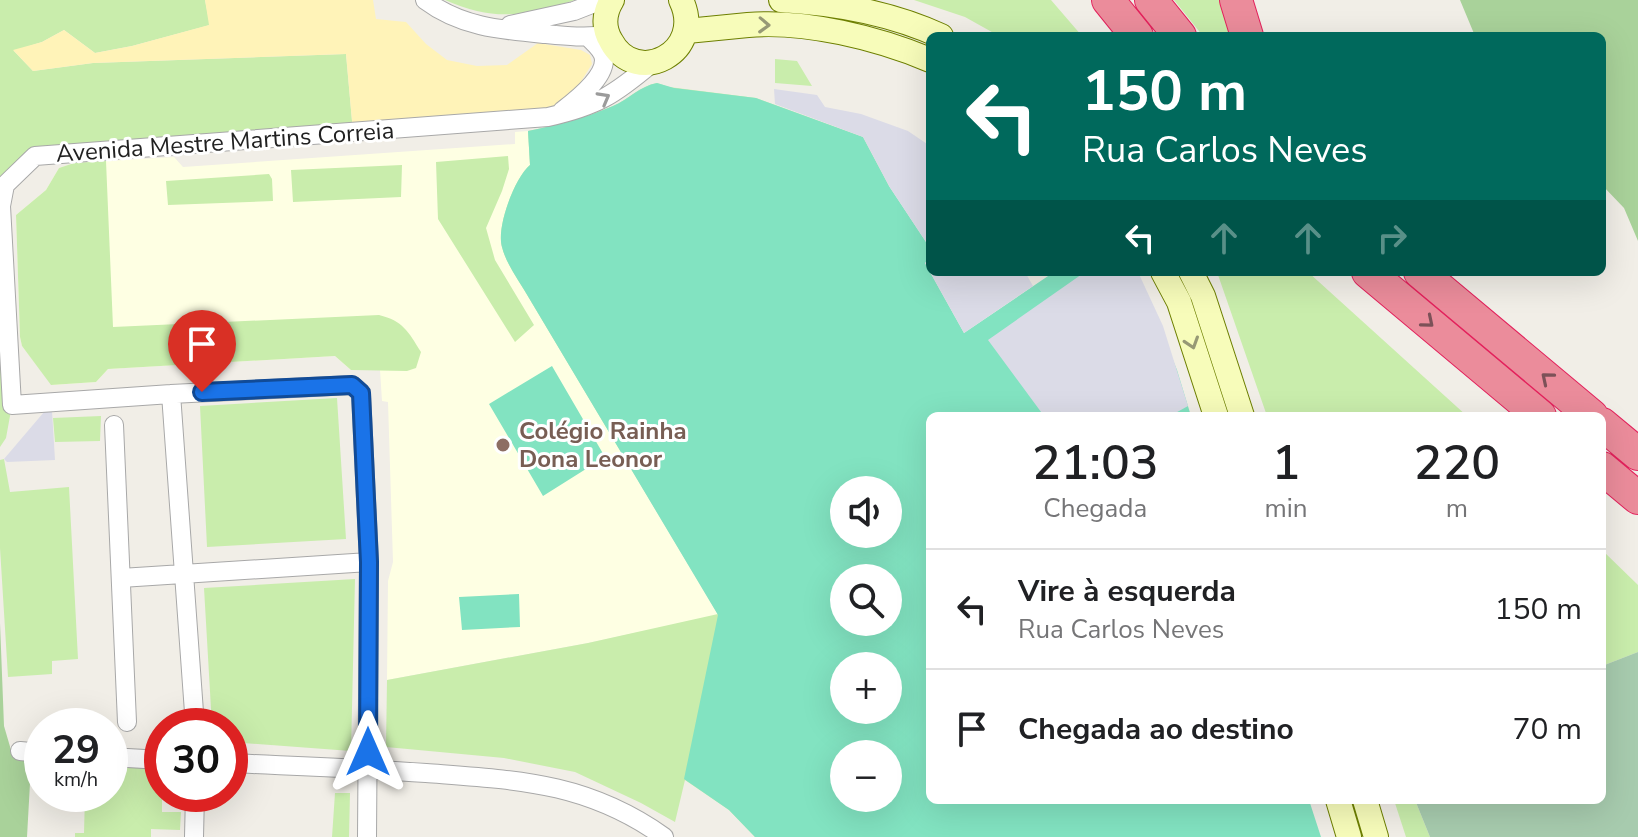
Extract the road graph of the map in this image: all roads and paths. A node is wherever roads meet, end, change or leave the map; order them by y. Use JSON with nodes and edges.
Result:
{"nodes":[{"id":1,"x":425,"y":0,"type":"edge"},
{"id":2,"x":602,"y":0,"type":"edge"},
{"id":3,"x":612,"y":0,"type":"edge"},
{"id":4,"x":681,"y":0,"type":"edge"},
{"id":5,"x":781,"y":0,"type":"edge"},
{"id":6,"x":1108,"y":0,"type":"edge"},
{"id":7,"x":1151,"y":0,"type":"edge"},
{"id":8,"x":1236,"y":0,"type":"edge"},
{"id":9,"x":488,"y":29,"type":"junction"},
{"id":10,"x":687,"y":31,"type":"junction"},
{"id":11,"x":933,"y":32,"type":"edge"},
{"id":12,"x":1134,"y":32,"type":"edge"},
{"id":13,"x":1177,"y":32,"type":"edge"},
{"id":14,"x":1246,"y":32,"type":"edge"},
{"id":15,"x":598,"y":37,"type":"junction"},
{"id":16,"x":926,"y":59,"type":"edge"},
{"id":17,"x":652,"y":63,"type":"junction"},
{"id":18,"x":548,"y":117,"type":"junction"},
{"id":19,"x":1165,"y":276,"type":"edge"},
{"id":20,"x":1193,"y":276,"type":"edge"},
{"id":21,"x":1373,"y":276,"type":"edge"},
{"id":22,"x":1425,"y":276,"type":"edge"},
{"id":23,"x":1446,"y":276,"type":"edge"},
{"id":24,"x":1501,"y":341,"type":"junction"},
{"id":25,"x":171,"y":394,"type":"junction"},
{"id":26,"x":1215,"y":412,"type":"edge"},
{"id":27,"x":1241,"y":412,"type":"edge"},
{"id":28,"x":1535,"y":412,"type":"edge"},
{"id":29,"x":1587,"y":412,"type":"edge"},
{"id":30,"x":114,"y":425,"type":"dead end"},
{"id":31,"x":1606,"y":427,"type":"edge"},
{"id":32,"x":1638,"y":454,"type":"edge"},
{"id":33,"x":1606,"y":471,"type":"edge"},
{"id":34,"x":1638,"y":498,"type":"edge"},
{"id":35,"x":369,"y":562,"type":"junction"},
{"id":36,"x":184,"y":573,"type":"junction"},
{"id":37,"x":121,"y":578,"type":"junction"},
{"id":38,"x":126,"y":708,"type":"edge"},
{"id":39,"x":194,"y":708,"type":"edge"},
{"id":40,"x":20,"y":751,"type":"dead end"},
{"id":41,"x":24,"y":751,"type":"edge"},
{"id":42,"x":248,"y":764,"type":"edge"},
{"id":43,"x":368,"y":769,"type":"junction"},
{"id":44,"x":1339,"y":804,"type":"edge"},
{"id":45,"x":1366,"y":804,"type":"edge"},
{"id":46,"x":195,"y":812,"type":"edge"},
{"id":47,"x":194,"y":837,"type":"edge"},
{"id":48,"x":367,"y":837,"type":"edge"},
{"id":49,"x":664,"y":837,"type":"edge"},
{"id":50,"x":1349,"y":837,"type":"edge"},
{"id":51,"x":1376,"y":837,"type":"edge"}],
"edges":[{"from":1,"to":9,"type":"street"},
{"from":2,"to":9,"type":"street"},
{"from":3,"to":15,"type":"main road"},
{"from":4,"to":10,"type":"main road"},
{"from":5,"to":11,"type":"main road"},
{"from":6,"to":12,"type":"highway"},
{"from":7,"to":13,"type":"highway"},
{"from":8,"to":14,"type":"highway"},
{"from":9,"to":15,"type":"street"},
{"from":10,"to":16,"type":"main road","one_way":true},
{"from":10,"to":17,"type":"main road"},
{"from":15,"to":17,"type":"main road"},
{"from":15,"to":18,"type":"street"},
{"from":18,"to":17,"type":"street","name":"Avenida Mestre Martins Correia","one_way":true},
{"from":18,"to":25,"type":"street","name":"Avenida Mestre Martins Correia"},
{"from":19,"to":26,"type":"main road","one_way":true},
{"from":20,"to":27,"type":"main road"},
{"from":21,"to":28,"type":"highway","one_way":true},
{"from":22,"to":24,"type":"highway"},
{"from":23,"to":24,"type":"highway"},
{"from":29,"to":24,"type":"highway","one_way":true},
{"from":25,"to":35,"type":"street"},
{"from":25,"to":36,"type":"street"},
{"from":30,"to":37,"type":"street"},
{"from":31,"to":32,"type":"highway"},
{"from":33,"to":34,"type":"highway"},
{"from":35,"to":36,"type":"street"},
{"from":35,"to":43,"type":"street"},
{"from":36,"to":37,"type":"street"},
{"from":36,"to":39,"type":"street"},
{"from":37,"to":38,"type":"street"},
{"from":40,"to":41,"type":"street"},
{"from":42,"to":43,"type":"street"},
{"from":43,"to":48,"type":"street"},
{"from":43,"to":49,"type":"street"},
{"from":44,"to":50,"type":"main road"},
{"from":45,"to":51,"type":"main road"},
{"from":46,"to":47,"type":"street"}]}
